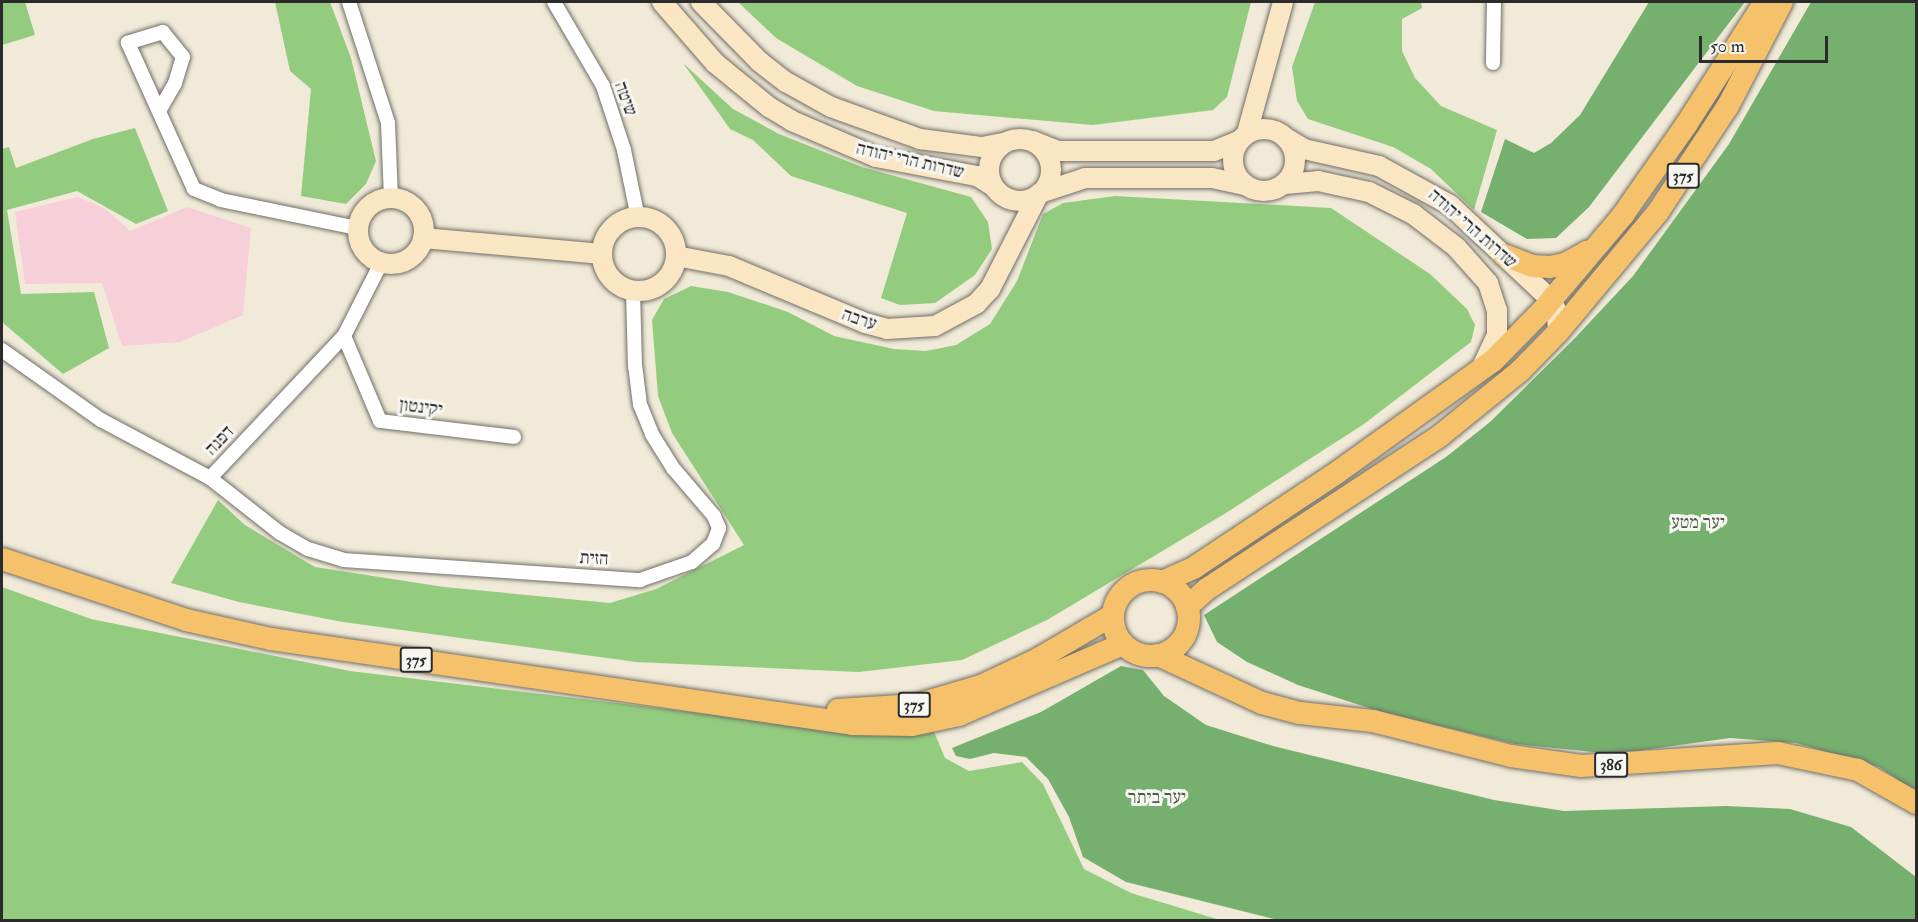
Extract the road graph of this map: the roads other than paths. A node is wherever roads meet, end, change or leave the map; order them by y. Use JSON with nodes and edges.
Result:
{"nodes":[{"id":1,"x":349,"y":2,"type":"edge"},
{"id":2,"x":554,"y":2,"type":"edge"},
{"id":3,"x":662,"y":2,"type":"edge"},
{"id":4,"x":701,"y":2,"type":"edge"},
{"id":5,"x":1284,"y":2,"type":"edge"},
{"id":6,"x":1494,"y":2,"type":"edge"},
{"id":7,"x":1765,"y":2,"type":"edge"},
{"id":8,"x":1782,"y":2,"type":"edge"},
{"id":9,"x":1494,"y":63,"type":"dead end"},
{"id":10,"x":1263,"y":81,"type":"junction"},
{"id":11,"x":159,"y":111,"type":"junction"},
{"id":12,"x":1282,"y":134,"type":"junction"},
{"id":13,"x":1243,"y":137,"type":"junction"},
{"id":14,"x":1033,"y":141,"type":"junction"},
{"id":15,"x":1003,"y":143,"type":"junction"},
{"id":16,"x":1284,"y":184,"type":"junction"},
{"id":17,"x":1244,"y":185,"type":"junction"},
{"id":18,"x":996,"y":190,"type":"junction"},
{"id":19,"x":1039,"y":194,"type":"junction"},
{"id":20,"x":391,"y":198,"type":"junction"},
{"id":21,"x":638,"y":218,"type":"junction"},
{"id":22,"x":357,"y":228,"type":"junction"},
{"id":23,"x":423,"y":238,"type":"junction"},
{"id":24,"x":1603,"y":241,"type":"junction"},
{"id":25,"x":1011,"y":244,"type":"junction"},
{"id":26,"x":602,"y":254,"type":"junction"},
{"id":27,"x":1504,"y":255,"type":"junction"},
{"id":28,"x":675,"y":256,"type":"junction"},
{"id":29,"x":381,"y":263,"type":"junction"},
{"id":30,"x":633,"y":291,"type":"junction"},
{"id":31,"x":1551,"y":300,"type":"junction"},
{"id":32,"x":1558,"y":332,"type":"junction"},
{"id":33,"x":344,"y":336,"type":"junction"},
{"id":34,"x":2,"y":350,"type":"edge"},
{"id":35,"x":1477,"y":374,"type":"junction"},
{"id":36,"x":514,"y":437,"type":"dead end"},
{"id":37,"x":210,"y":478,"type":"junction"},
{"id":38,"x":2,"y":559,"type":"edge"},
{"id":39,"x":1162,"y":582,"type":"junction"},
{"id":40,"x":1187,"y":607,"type":"junction"},
{"id":41,"x":1113,"y":615,"type":"junction"},
{"id":42,"x":1185,"y":634,"type":"junction"},
{"id":43,"x":1123,"y":644,"type":"junction"},
{"id":44,"x":1158,"y":655,"type":"junction"},
{"id":45,"x":696,"y":702,"type":"junction"},
{"id":46,"x":1300,"y":713,"type":"junction"},
{"id":47,"x":1917,"y":803,"type":"edge"}],
"edges":[{"from":1,"to":20,"type":"street"},
{"from":2,"to":21,"type":"street","name":"שיטה"},
{"from":3,"to":18,"type":"street","name":"שדרות הרי יהודה"},
{"from":4,"to":15,"type":"street","name":"שדרות הרי יהודה"},
{"from":5,"to":10,"type":"street"},
{"from":6,"to":9,"type":"street"},
{"from":7,"to":24,"type":"main road","number":"375"},
{"from":8,"to":32,"type":"main road","number":"375"},
{"from":10,"to":12,"type":"street"},
{"from":10,"to":13,"type":"street"},
{"from":11,"to":11,"type":"street"},
{"from":11,"to":22,"type":"street"},
{"from":12,"to":13,"type":"street"},
{"from":12,"to":16,"type":"street"},
{"from":12,"to":27,"type":"street","name":"שדרות הרי יהודה"},
{"from":13,"to":14,"type":"street"},
{"from":13,"to":17,"type":"street"},
{"from":14,"to":15,"type":"street"},
{"from":14,"to":19,"type":"street"},
{"from":15,"to":18,"type":"street"},
{"from":16,"to":17,"type":"street"},
{"from":16,"to":35,"type":"street","name":"שדרות הרי יהודה"},
{"from":17,"to":19,"type":"street"},
{"from":18,"to":19,"type":"street"},
{"from":18,"to":25,"type":"street","name":"ערבה"},
{"from":19,"to":25,"type":"street","name":"ערבה"},
{"from":20,"to":22,"type":"street"},
{"from":20,"to":23,"type":"street"},
{"from":21,"to":26,"type":"street"},
{"from":21,"to":28,"type":"street"},
{"from":22,"to":29,"type":"street"},
{"from":23,"to":26,"type":"street"},
{"from":23,"to":29,"type":"street"},
{"from":24,"to":27,"type":"main road"},
{"from":24,"to":31,"type":"main road","number":"375"},
{"from":25,"to":28,"type":"street","name":"ערבה"},
{"from":26,"to":30,"type":"street"},
{"from":27,"to":31,"type":"street","name":"שדרות הרי יהודה"},
{"from":28,"to":30,"type":"street"},
{"from":29,"to":33,"type":"street","name":"דפנה"},
{"from":30,"to":37,"type":"street","name":"הזית"},
{"from":31,"to":32,"type":"street"},
{"from":31,"to":35,"type":"main road","number":"375"},
{"from":32,"to":40,"type":"main road","number":"375"},
{"from":33,"to":36,"type":"street","name":"יקינטון"},
{"from":33,"to":37,"type":"street","name":"דפנה"},
{"from":34,"to":37,"type":"street","name":"דפנה"},
{"from":35,"to":39,"type":"main road","number":"375"},
{"from":38,"to":45,"type":"main road","number":"375"},
{"from":39,"to":40,"type":"main road"},
{"from":39,"to":41,"type":"main road","number":"375"},
{"from":40,"to":42,"type":"main road"},
{"from":41,"to":43,"type":"main road"},
{"from":41,"to":45,"type":"main road","number":"375"},
{"from":42,"to":44,"type":"main road"},
{"from":42,"to":46,"type":"main road","number":"386"},
{"from":43,"to":44,"type":"main road"},
{"from":43,"to":45,"type":"main road","number":"375"},
{"from":44,"to":46,"type":"main road","number":"386"},
{"from":46,"to":47,"type":"main road","number":"386"}]}
